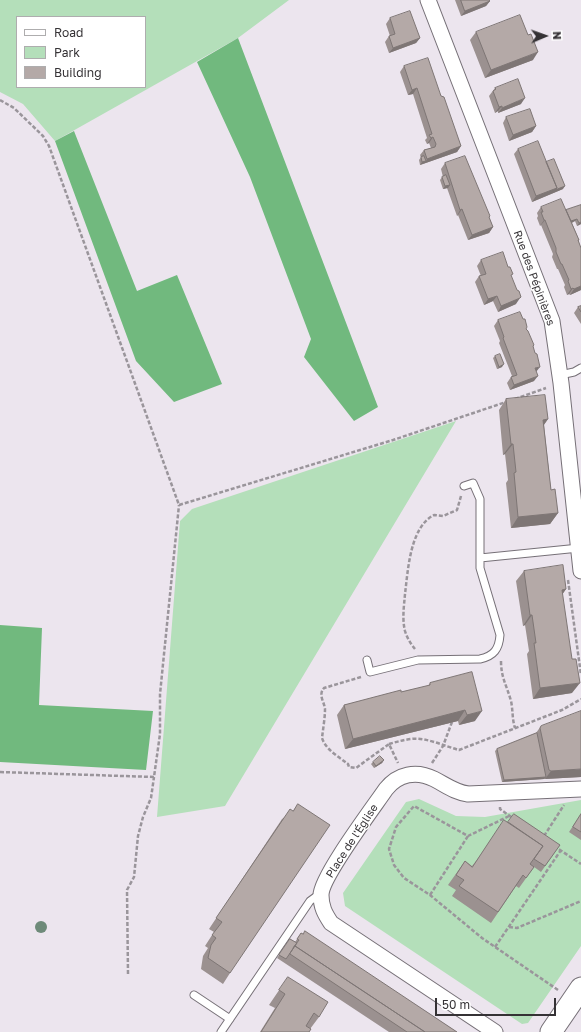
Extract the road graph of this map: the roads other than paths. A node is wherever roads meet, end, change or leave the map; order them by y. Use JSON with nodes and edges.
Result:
{"nodes":[{"id":1,"x":428,"y":0,"type":"edge"},
{"id":2,"x":581,"y":368,"type":"edge"},
{"id":3,"x":561,"y":379,"type":"junction"},
{"id":4,"x":464,"y":486,"type":"road end"},
{"id":5,"x":571,"y":548,"type":"junction"},
{"id":6,"x":480,"y":558,"type":"junction"},
{"id":7,"x":581,"y":571,"type":"edge"},
{"id":8,"x":367,"y":660,"type":"dead end"},
{"id":9,"x":575,"y":789,"type":"edge"},
{"id":10,"x":321,"y":893,"type":"junction"},
{"id":11,"x":194,"y":995,"type":"dead end"},
{"id":12,"x":575,"y":996,"type":"edge"},
{"id":13,"x":230,"y":1019,"type":"junction"},
{"id":14,"x":221,"y":1032,"type":"edge"},
{"id":15,"x":495,"y":1032,"type":"edge"},
{"id":16,"x":551,"y":1032,"type":"edge"}],
"edges":[{"from":1,"to":3,"type":"street","name":"Rue des Pépinières"},
{"from":2,"to":3,"type":"lane"},
{"from":3,"to":5,"type":"street","name":"Rue des Pépinières"},
{"from":4,"to":6,"type":"lane"},
{"from":5,"to":6,"type":"lane"},
{"from":5,"to":7,"type":"street","name":"Rue des Pépinières"},
{"from":6,"to":8,"type":"lane"},
{"from":9,"to":10,"type":"street","name":"Place de l'Église"},
{"from":10,"to":13,"type":"lane"},
{"from":10,"to":15,"type":"street"},
{"from":11,"to":13,"type":"lane"},
{"from":12,"to":16,"type":"main road"},
{"from":13,"to":14,"type":"lane"}]}
